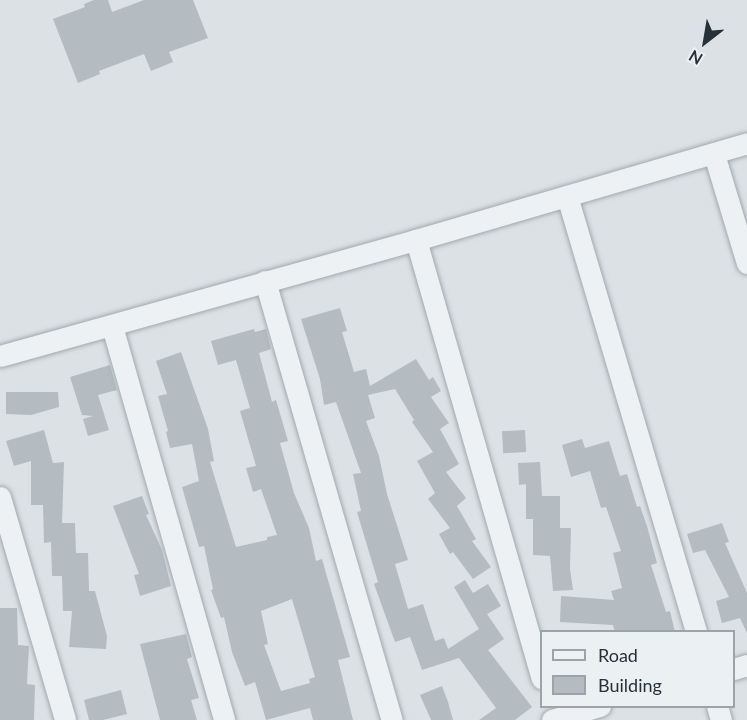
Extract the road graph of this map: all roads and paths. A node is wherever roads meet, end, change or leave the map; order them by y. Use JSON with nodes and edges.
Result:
{"nodes":[{"id":1,"x":747,"y":143,"type":"edge"},
{"id":2,"x":714,"y":154,"type":"junction"},
{"id":3,"x":567,"y":196,"type":"junction"},
{"id":4,"x":416,"y":240,"type":"junction"},
{"id":5,"x":747,"y":263,"type":"edge"},
{"id":6,"x":265,"y":281,"type":"junction"},
{"id":7,"x":112,"y":326,"type":"junction"},
{"id":8,"x":0,"y":356,"type":"edge"},
{"id":9,"x":0,"y":496,"type":"edge"},
{"id":10,"x":695,"y":630,"type":"edge"},
{"id":11,"x":540,"y":671,"type":"edge"},
{"id":12,"x":593,"y":708,"type":"edge"},
{"id":13,"x":65,"y":720,"type":"edge"},
{"id":14,"x":224,"y":720,"type":"edge"},
{"id":15,"x":392,"y":720,"type":"edge"},
{"id":16,"x":553,"y":720,"type":"edge"}],
"edges":[{"from":1,"to":2,"type":"street"},
{"from":2,"to":3,"type":"street"},
{"from":2,"to":5,"type":"street"},
{"from":3,"to":4,"type":"street"},
{"from":3,"to":10,"type":"street"},
{"from":4,"to":6,"type":"street"},
{"from":4,"to":11,"type":"street"},
{"from":6,"to":7,"type":"street"},
{"from":6,"to":15,"type":"street"},
{"from":7,"to":8,"type":"street"},
{"from":7,"to":14,"type":"street"},
{"from":9,"to":13,"type":"street"},
{"from":12,"to":16,"type":"street"}]}
